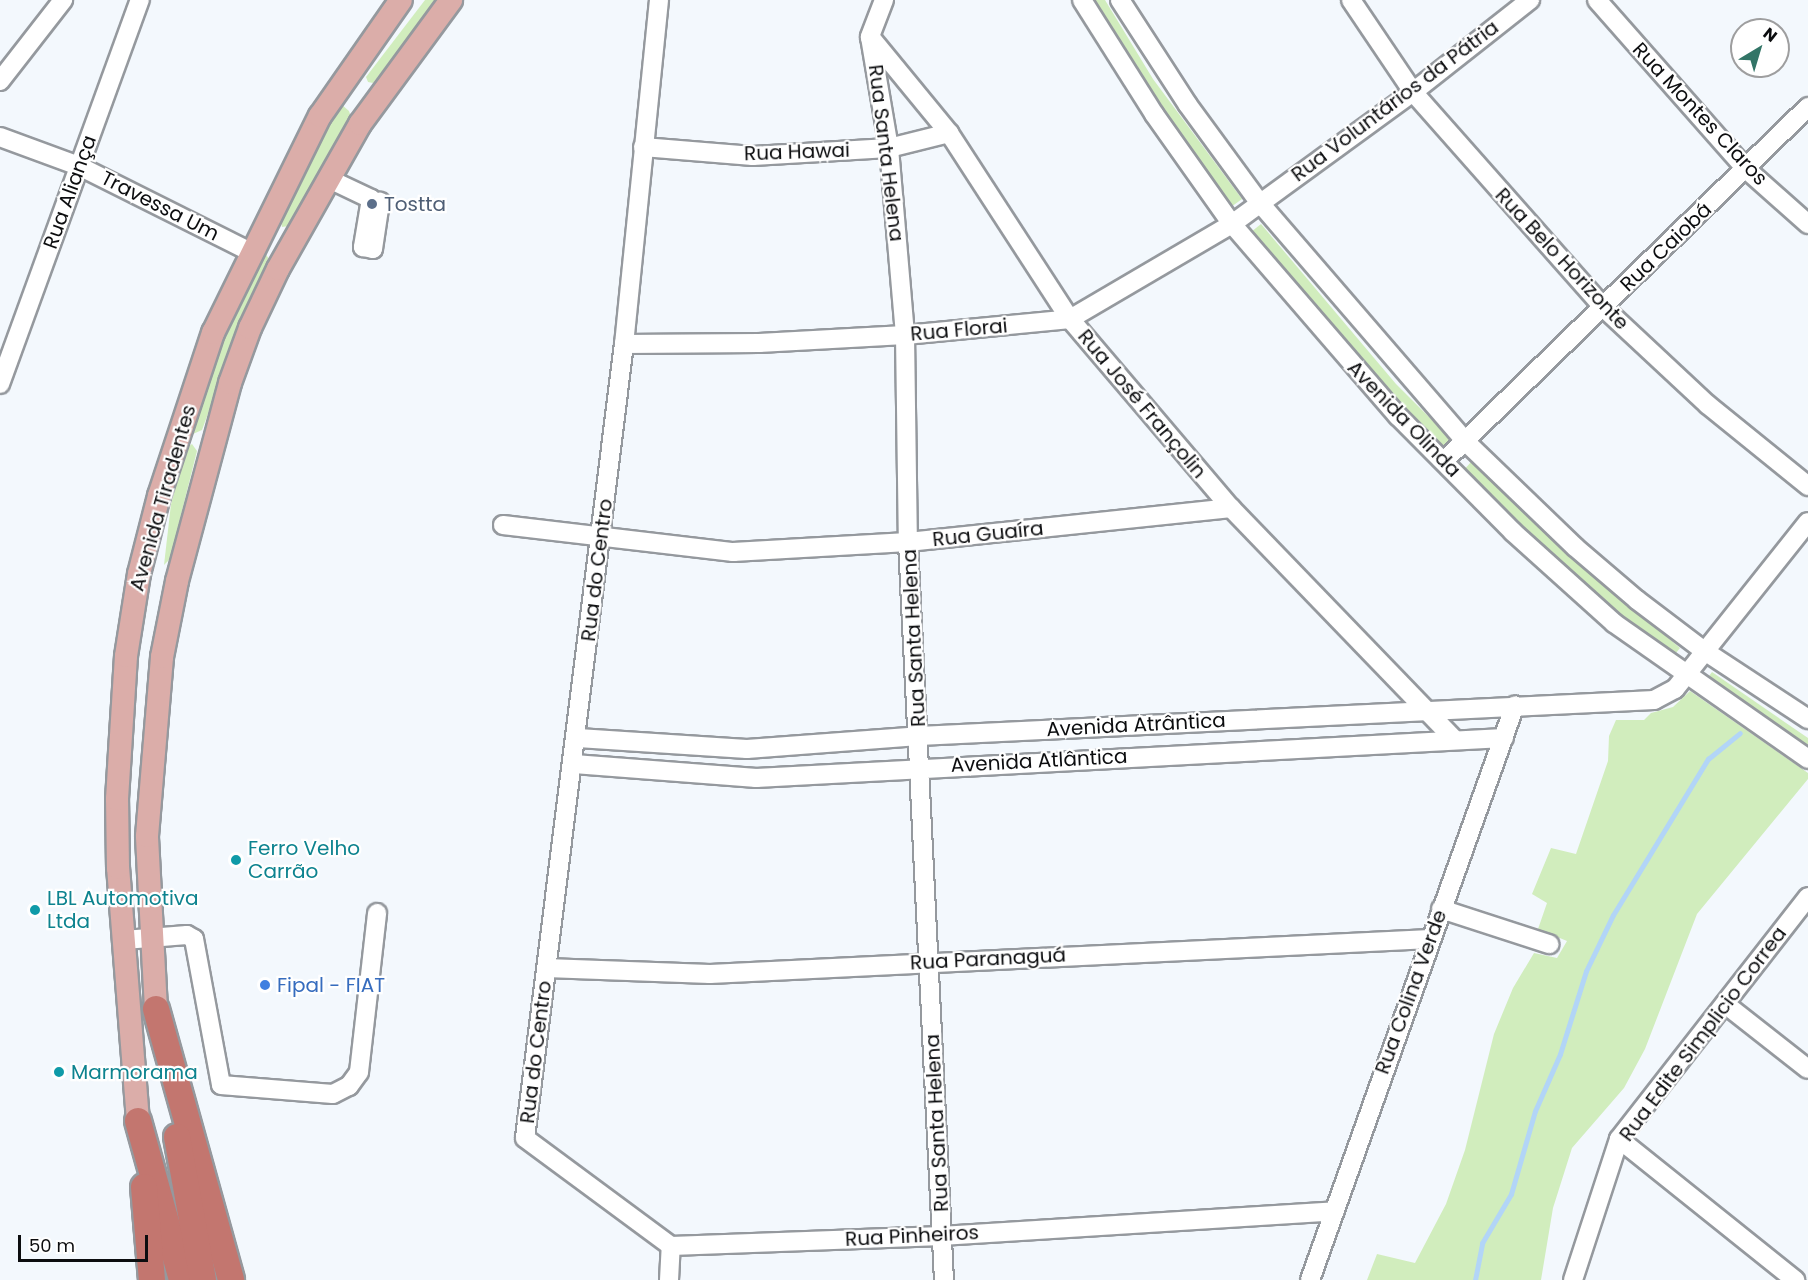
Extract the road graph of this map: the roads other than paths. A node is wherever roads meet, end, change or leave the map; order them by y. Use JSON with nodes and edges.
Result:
{"nodes":[{"id":1,"x":63,"y":0,"type":"edge"},
{"id":2,"x":140,"y":0,"type":"edge"},
{"id":3,"x":401,"y":0,"type":"edge"},
{"id":4,"x":451,"y":0,"type":"edge"},
{"id":5,"x":659,"y":0,"type":"edge"},
{"id":6,"x":884,"y":0,"type":"edge"},
{"id":7,"x":1082,"y":0,"type":"edge"},
{"id":8,"x":1120,"y":0,"type":"edge"},
{"id":9,"x":1351,"y":0,"type":"edge"},
{"id":10,"x":1530,"y":0,"type":"edge"},
{"id":11,"x":1596,"y":0,"type":"edge"},
{"id":12,"x":870,"y":37,"type":"junction"},
{"id":13,"x":0,"y":81,"type":"edge"},
{"id":14,"x":341,"y":82,"type":"junction"},
{"id":15,"x":1413,"y":92,"type":"junction"},
{"id":16,"x":373,"y":104,"type":"junction"},
{"id":17,"x":1808,"y":107,"type":"edge"},
{"id":18,"x":949,"y":133,"type":"junction"},
{"id":19,"x":0,"y":137,"type":"edge"},
{"id":20,"x":643,"y":147,"type":"junction"},
{"id":21,"x":889,"y":148,"type":"junction"},
{"id":22,"x":79,"y":166,"type":"junction"},
{"id":23,"x":1746,"y":169,"type":"junction"},
{"id":24,"x":328,"y":179,"type":"junction"},
{"id":25,"x":380,"y":202,"type":"dead end"},
{"id":26,"x":1259,"y":202,"type":"junction"},
{"id":27,"x":1232,"y":224,"type":"junction"},
{"id":28,"x":1808,"y":224,"type":"edge"},
{"id":29,"x":261,"y":231,"type":"junction"},
{"id":30,"x":291,"y":246,"type":"junction"},
{"id":31,"x":251,"y":252,"type":"junction"},
{"id":32,"x":1604,"y":308,"type":"junction"},
{"id":33,"x":1071,"y":319,"type":"junction"},
{"id":34,"x":904,"y":335,"type":"junction"},
{"id":35,"x":624,"y":344,"type":"junction"},
{"id":36,"x":0,"y":384,"type":"edge"},
{"id":37,"x":179,"y":435,"type":"junction"},
{"id":38,"x":1466,"y":441,"type":"junction"},
{"id":39,"x":212,"y":445,"type":"junction"},
{"id":40,"x":1444,"y":461,"type":"junction"},
{"id":41,"x":1808,"y":486,"type":"edge"},
{"id":42,"x":1231,"y":508,"type":"junction"},
{"id":43,"x":1808,"y":522,"type":"edge"},
{"id":44,"x":503,"y":525,"type":"dead end"},
{"id":45,"x":601,"y":536,"type":"junction"},
{"id":46,"x":908,"y":543,"type":"junction"},
{"id":47,"x":1703,"y":650,"type":"junction"},
{"id":48,"x":1686,"y":676,"type":"junction"},
{"id":49,"x":1515,"y":705,"type":"junction"},
{"id":50,"x":1426,"y":709,"type":"junction"},
{"id":51,"x":1808,"y":719,"type":"edge"},
{"id":52,"x":919,"y":736,"type":"junction"},
{"id":53,"x":578,"y":738,"type":"junction"},
{"id":54,"x":1504,"y":738,"type":"junction"},
{"id":55,"x":1454,"y":739,"type":"junction"},
{"id":56,"x":1808,"y":759,"type":"edge"},
{"id":57,"x":574,"y":764,"type":"junction"},
{"id":58,"x":920,"y":767,"type":"junction"},
{"id":59,"x":118,"y":868,"type":"junction"},
{"id":60,"x":147,"y":868,"type":"junction"},
{"id":61,"x":1808,"y":897,"type":"edge"},
{"id":62,"x":1441,"y":909,"type":"junction"},
{"id":63,"x":377,"y":914,"type":"dead end"},
{"id":64,"x":151,"y":938,"type":"junction"},
{"id":65,"x":1430,"y":939,"type":"junction"},
{"id":66,"x":124,"y":940,"type":"junction"},
{"id":67,"x":1549,"y":944,"type":"dead end"},
{"id":68,"x":929,"y":961,"type":"junction"},
{"id":69,"x":546,"y":968,"type":"junction"},
{"id":70,"x":1725,"y":1004,"type":"junction"},
{"id":71,"x":156,"y":1009,"type":"junction"},
{"id":72,"x":1808,"y":1069,"type":"edge"},
{"id":73,"x":138,"y":1121,"type":"junction"},
{"id":74,"x":1619,"y":1139,"type":"junction"},
{"id":75,"x":1334,"y":1210,"type":"junction"},
{"id":76,"x":942,"y":1236,"type":"junction"},
{"id":77,"x":671,"y":1246,"type":"junction"},
{"id":78,"x":152,"y":1280,"type":"edge"},
{"id":79,"x":182,"y":1280,"type":"edge"},
{"id":80,"x":203,"y":1280,"type":"edge"},
{"id":81,"x":231,"y":1280,"type":"edge"},
{"id":82,"x":669,"y":1280,"type":"edge"},
{"id":83,"x":944,"y":1280,"type":"edge"},
{"id":84,"x":1310,"y":1280,"type":"edge"},
{"id":85,"x":1573,"y":1280,"type":"edge"},
{"id":86,"x":1795,"y":1280,"type":"edge"}],
"edges":[{"from":1,"to":13,"type":"street"},
{"from":2,"to":22,"type":"street","name":"Rua Aliança"},
{"from":3,"to":14,"type":"main road","name":"Avenida Tiradentes"},
{"from":4,"to":16,"type":"main road","name":"Avenida Tiradentes"},
{"from":5,"to":20,"type":"street","name":"Rua do Centro"},
{"from":6,"to":12,"type":"street","name":"Rua Santa Helena"},
{"from":7,"to":27,"type":"street","name":"Avenida Olinda"},
{"from":8,"to":26,"type":"street","name":"Avenida Olinda"},
{"from":9,"to":15,"type":"street","name":"Rua Belo Horizonte"},
{"from":10,"to":15,"type":"street","name":"Rua Voluntários da Pátria"},
{"from":11,"to":23,"type":"street","name":"Rua Montes Claros"},
{"from":12,"to":18,"type":"street","name":"Rua José Françolin"},
{"from":12,"to":21,"type":"street","name":"Rua Santa Helena"},
{"from":14,"to":16,"type":"main road"},
{"from":14,"to":29,"type":"main road","name":"Avenida Tiradentes"},
{"from":15,"to":26,"type":"street","name":"Rua Voluntários da Pátria"},
{"from":15,"to":32,"type":"street","name":"Rua Belo Horizonte"},
{"from":16,"to":24,"type":"main road","name":"Avenida Tiradentes"},
{"from":17,"to":23,"type":"street","name":"Rua Caiobá"},
{"from":18,"to":21,"type":"street","name":"Rua Hawai"},
{"from":18,"to":33,"type":"street","name":"Rua José Françolin"},
{"from":19,"to":22,"type":"street","name":"Travessa Um"},
{"from":20,"to":21,"type":"street","name":"Rua Hawai"},
{"from":20,"to":35,"type":"street","name":"Rua do Centro"},
{"from":21,"to":34,"type":"street","name":"Rua Santa Helena"},
{"from":22,"to":31,"type":"street","name":"Travessa Um"},
{"from":22,"to":36,"type":"street","name":"Rua Aliança"},
{"from":23,"to":28,"type":"street","name":"Rua Montes Claros"},
{"from":23,"to":32,"type":"street","name":"Rua Caiobá"},
{"from":24,"to":25,"type":"street"},
{"from":24,"to":30,"type":"main road","name":"Avenida Tiradentes"},
{"from":26,"to":27,"type":"street","name":"Rua Florai"},
{"from":26,"to":38,"type":"street","name":"Avenida Olinda"},
{"from":27,"to":33,"type":"street","name":"Rua Florai"},
{"from":27,"to":40,"type":"street","name":"Avenida Olinda"},
{"from":29,"to":30,"type":"main road"},
{"from":29,"to":31,"type":"main road","name":"Avenida Tiradentes"},
{"from":30,"to":39,"type":"main road","name":"Avenida Tiradentes"},
{"from":31,"to":37,"type":"main road","name":"Avenida Tiradentes"},
{"from":32,"to":38,"type":"street","name":"Rua Caiobá"},
{"from":32,"to":41,"type":"street","name":"Rua Belo Horizonte"},
{"from":33,"to":34,"type":"street","name":"Rua Florai"},
{"from":33,"to":42,"type":"street","name":"Rua José Françolin"},
{"from":34,"to":35,"type":"street","name":"Rua Florai"},
{"from":34,"to":46,"type":"street","name":"Rua Santa Helena"},
{"from":35,"to":45,"type":"street","name":"Rua do Centro"},
{"from":37,"to":39,"type":"main road"},
{"from":37,"to":59,"type":"main road","name":"Avenida Tiradentes"},
{"from":38,"to":40,"type":"street","name":"Rua Caiobá"},
{"from":38,"to":47,"type":"street","name":"Avenida Olinda"},
{"from":39,"to":60,"type":"main road","name":"Avenida Tiradentes"},
{"from":40,"to":48,"type":"street","name":"Avenida Olinda"},
{"from":42,"to":46,"type":"street","name":"Rua Guaíra"},
{"from":42,"to":50,"type":"street","name":"Rua José Françolin"},
{"from":43,"to":47,"type":"street","name":"Avenida Atrântica"},
{"from":44,"to":45,"type":"street","name":"Rua Guaíra"},
{"from":45,"to":46,"type":"street","name":"Rua Guaíra"},
{"from":45,"to":53,"type":"street","name":"Rua do Centro"},
{"from":46,"to":52,"type":"street","name":"Rua Santa Helena"},
{"from":47,"to":48,"type":"street","name":"Avenida Atrântica"},
{"from":47,"to":51,"type":"street","name":"Avenida Olinda"},
{"from":48,"to":49,"type":"street","name":"Avenida Atrântica"},
{"from":48,"to":56,"type":"street","name":"Avenida Olinda"},
{"from":49,"to":50,"type":"street","name":"Avenida Atrântica"},
{"from":49,"to":54,"type":"street","name":"Rua Colina Verde"},
{"from":50,"to":52,"type":"street","name":"Avenida Atrântica"},
{"from":50,"to":55,"type":"street","name":"Rua José Françolin"},
{"from":52,"to":53,"type":"street","name":"Avenida Atrântica"},
{"from":52,"to":58,"type":"street","name":"Rua Santa Helena"},
{"from":53,"to":57,"type":"street","name":"Rua do Centro"},
{"from":54,"to":55,"type":"street","name":"Avenida Atlântica"},
{"from":54,"to":62,"type":"street","name":"Rua Colina Verde"},
{"from":55,"to":58,"type":"street","name":"Avenida Atlântica"},
{"from":57,"to":58,"type":"street","name":"Avenida Atlântica"},
{"from":57,"to":69,"type":"street","name":"Rua do Centro"},
{"from":58,"to":68,"type":"street","name":"Rua Santa Helena"},
{"from":59,"to":60,"type":"main road"},
{"from":59,"to":66,"type":"main road","name":"Avenida Tiradentes"},
{"from":60,"to":64,"type":"main road","name":"Avenida Tiradentes"},
{"from":61,"to":70,"type":"street","name":"Rua Edite Simplicio Correa"},
{"from":62,"to":65,"type":"street","name":"Rua Colina Verde"},
{"from":62,"to":67,"type":"street"},
{"from":63,"to":64,"type":"street"},
{"from":64,"to":66,"type":"street"},
{"from":64,"to":71,"type":"main road","name":"Avenida Tiradentes"},
{"from":65,"to":68,"type":"street","name":"Rua Paranaguá"},
{"from":65,"to":75,"type":"street","name":"Rua Colina Verde"},
{"from":66,"to":73,"type":"main road","name":"Avenida Tiradentes"},
{"from":68,"to":69,"type":"street","name":"Rua Paranaguá"},
{"from":68,"to":76,"type":"street","name":"Rua Santa Helena"},
{"from":69,"to":77,"type":"street","name":"Rua do Centro"},
{"from":70,"to":72,"type":"street"},
{"from":70,"to":74,"type":"street","name":"Rua Edite Simplicio Correa"},
{"from":71,"to":80,"type":"highway"},
{"from":71,"to":81,"type":"highway"},
{"from":73,"to":78,"type":"highway"},
{"from":73,"to":79,"type":"highway"},
{"from":74,"to":85,"type":"street","name":"Rua Edite Simplicio Correa"},
{"from":74,"to":86,"type":"street"},
{"from":75,"to":76,"type":"street","name":"Rua Pinheiros"},
{"from":75,"to":84,"type":"street","name":"Rua Colina Verde"},
{"from":76,"to":77,"type":"street","name":"Rua Pinheiros"},
{"from":76,"to":83,"type":"street","name":"Rua Santa Helena"},
{"from":77,"to":82,"type":"street"}]}
